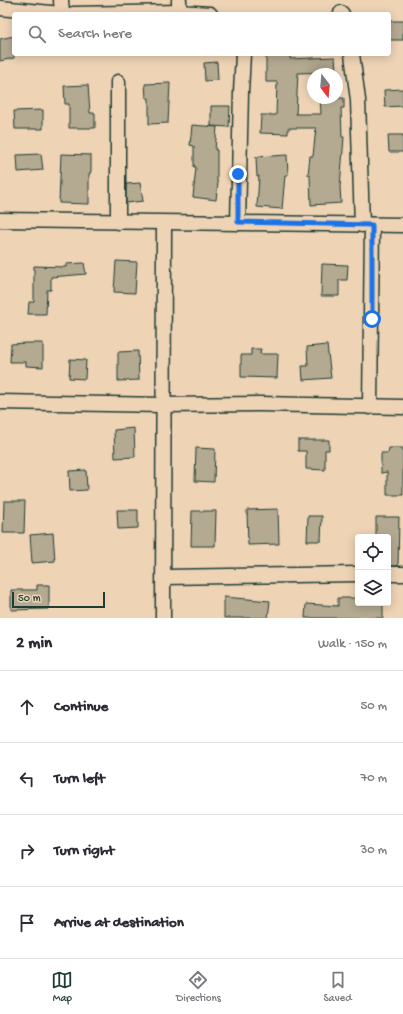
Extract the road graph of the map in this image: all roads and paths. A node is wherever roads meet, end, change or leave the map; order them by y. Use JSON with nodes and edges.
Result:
{"nodes":[{"id":1,"x":61,"y":0,"type":"edge"},
{"id":2,"x":179,"y":6,"type":"edge"},
{"id":3,"x":0,"y":8,"type":"edge"},
{"id":4,"x":41,"y":12,"type":"edge"},
{"id":5,"x":61,"y":12,"type":"edge"},
{"id":6,"x":100,"y":12,"type":"edge"},
{"id":7,"x":202,"y":12,"type":"edge"},
{"id":8,"x":243,"y":56,"type":"edge"},
{"id":9,"x":352,"y":56,"type":"edge"},
{"id":10,"x":118,"y":82,"type":"dead end"},
{"id":11,"x":0,"y":220,"type":"edge"},
{"id":12,"x":118,"y":222,"type":"junction"},
{"id":13,"x":238,"y":222,"type":"junction"},
{"id":14,"x":164,"y":223,"type":"junction"},
{"id":15,"x":367,"y":225,"type":"junction"},
{"id":16,"x":403,"y":225,"type":"edge"},
{"id":17,"x":0,"y":402,"type":"edge"},
{"id":18,"x":163,"y":405,"type":"junction"},
{"id":19,"x":370,"y":407,"type":"junction"},
{"id":20,"x":403,"y":407,"type":"edge"},
{"id":21,"x":355,"y":574,"type":"edge"},
{"id":22,"x":391,"y":574,"type":"edge"},
{"id":23,"x":403,"y":574,"type":"edge"},
{"id":24,"x":164,"y":577,"type":"junction"},
{"id":25,"x":163,"y":618,"type":"edge"}],
"edges":[{"from":1,"to":5,"type":"street"},
{"from":2,"to":6,"type":"street"},
{"from":2,"to":7,"type":"street"},
{"from":3,"to":4,"type":"street"},
{"from":8,"to":13,"type":"street"},
{"from":9,"to":15,"type":"street"},
{"from":10,"to":12,"type":"street"},
{"from":11,"to":12,"type":"street"},
{"from":12,"to":14,"type":"street"},
{"from":13,"to":14,"type":"street"},
{"from":13,"to":15,"type":"street"},
{"from":14,"to":18,"type":"street"},
{"from":15,"to":16,"type":"street"},
{"from":15,"to":19,"type":"street"},
{"from":17,"to":18,"type":"street"},
{"from":18,"to":19,"type":"street"},
{"from":18,"to":24,"type":"street"},
{"from":19,"to":20,"type":"street"},
{"from":21,"to":24,"type":"street"},
{"from":22,"to":23,"type":"street"},
{"from":24,"to":25,"type":"street"}]}
